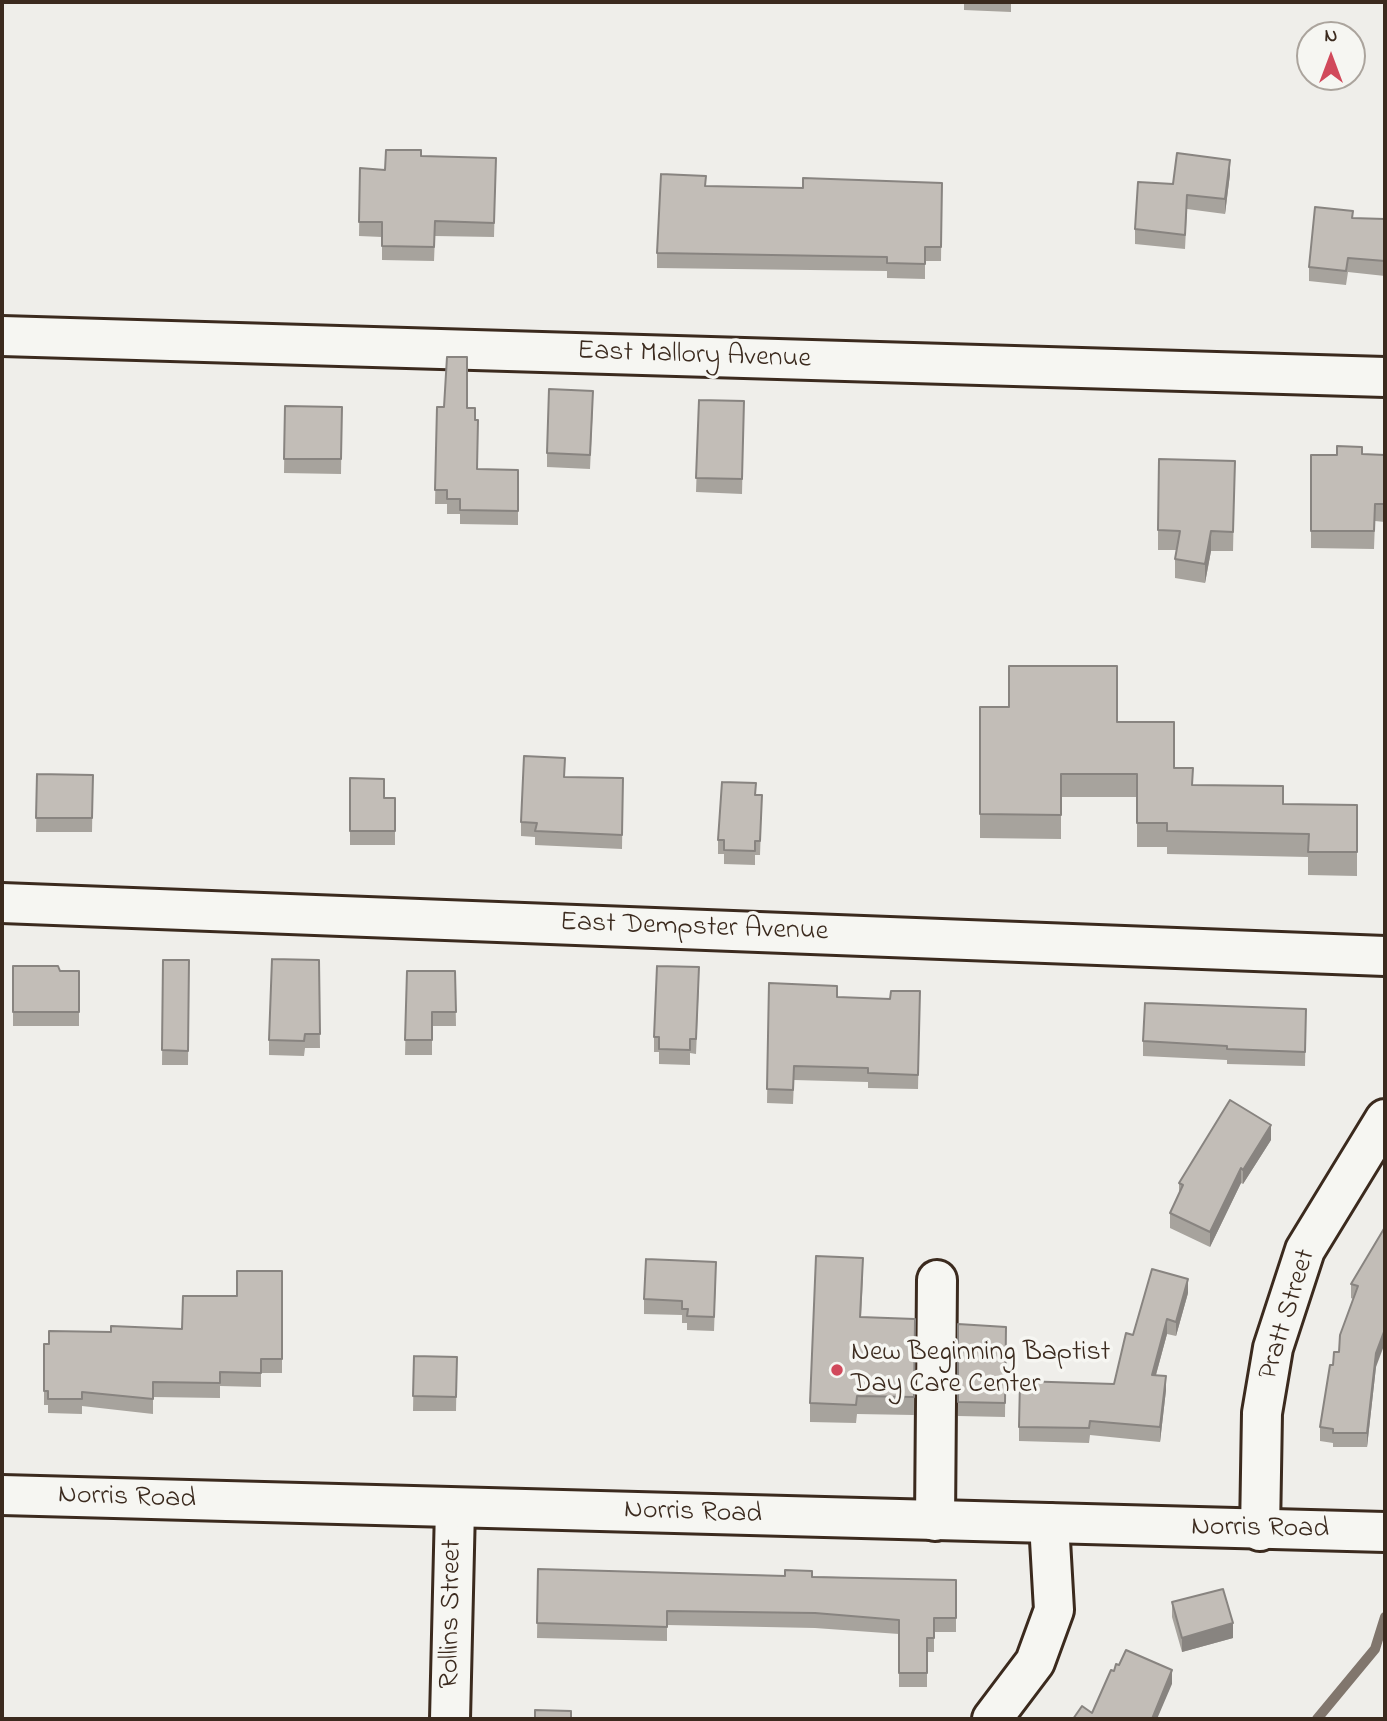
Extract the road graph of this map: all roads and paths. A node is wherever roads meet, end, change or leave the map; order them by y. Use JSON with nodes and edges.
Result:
{"nodes":[{"id":1,"x":2,"y":336,"type":"edge"},
{"id":2,"x":1385,"y":377,"type":"edge"},
{"id":3,"x":2,"y":903,"type":"edge"},
{"id":4,"x":1385,"y":956,"type":"edge"},
{"id":5,"x":1385,"y":1119,"type":"edge"},
{"id":6,"x":937,"y":1280,"type":"dead end"},
{"id":7,"x":2,"y":1495,"type":"edge"},
{"id":8,"x":455,"y":1508,"type":"junction"},
{"id":9,"x":935,"y":1521,"type":"junction"},
{"id":10,"x":1049,"y":1523,"type":"junction"},
{"id":11,"x":1260,"y":1531,"type":"junction"},
{"id":12,"x":1385,"y":1532,"type":"edge"},
{"id":13,"x":450,"y":1719,"type":"edge"},
{"id":14,"x":992,"y":1719,"type":"edge"}],
"edges":[{"from":1,"to":2,"type":"street","name":"East Mallory Avenue"},
{"from":3,"to":4,"type":"street","name":"East Dempster Avenue"},
{"from":5,"to":11,"type":"street","name":"Pratt Street"},
{"from":6,"to":9,"type":"street"},
{"from":7,"to":8,"type":"street","name":"Norris Road"},
{"from":8,"to":9,"type":"street","name":"Norris Road"},
{"from":8,"to":13,"type":"street","name":"Rollins Street"},
{"from":9,"to":10,"type":"street","name":"Norris Road"},
{"from":10,"to":11,"type":"street","name":"Norris Road"},
{"from":10,"to":14,"type":"street"},
{"from":11,"to":12,"type":"street","name":"Norris Road"}]}
